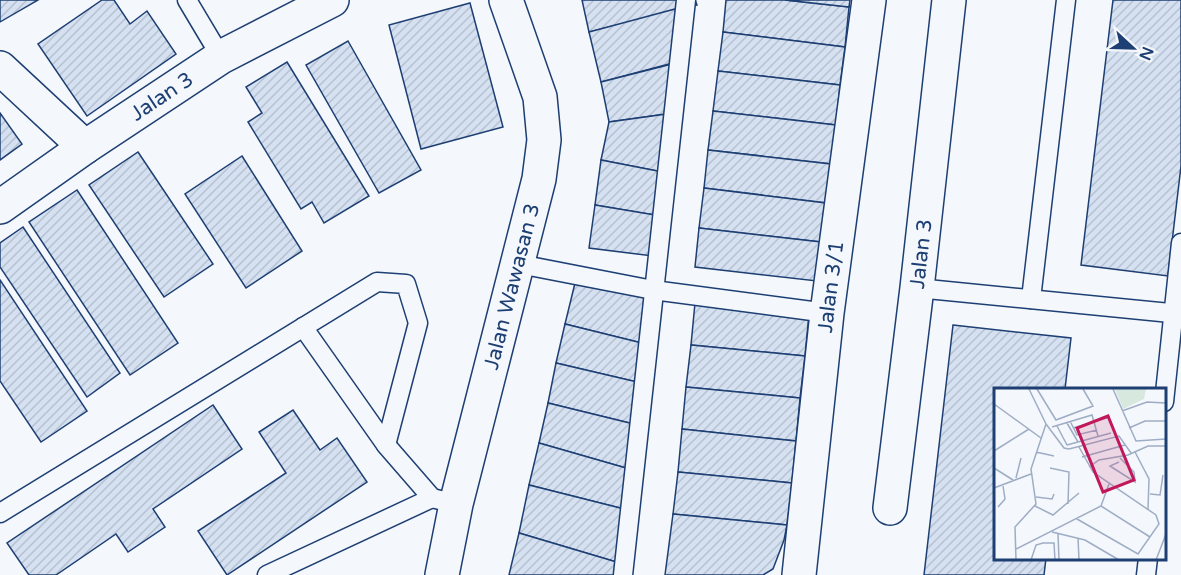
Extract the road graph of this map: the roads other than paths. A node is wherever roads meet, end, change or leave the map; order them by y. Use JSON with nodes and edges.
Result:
{"nodes":[{"id":1,"x":187,"y":0,"type":"edge"},
{"id":2,"x":332,"y":0,"type":"edge"},
{"id":3,"x":506,"y":0,"type":"edge"},
{"id":4,"x":686,"y":0,"type":"edge"},
{"id":5,"x":869,"y":0,"type":"edge"},
{"id":6,"x":949,"y":0,"type":"edge"},
{"id":7,"x":1066,"y":0,"type":"edge"},
{"id":8,"x":221,"y":57,"type":"junction"},
{"id":9,"x":0,"y":68,"type":"edge"},
{"id":10,"x":85,"y":147,"type":"junction"},
{"id":11,"x":0,"y":207,"type":"edge"},
{"id":12,"x":1181,"y":243,"type":"edge"},
{"id":13,"x":519,"y":264,"type":"junction"},
{"id":14,"x":917,"y":288,"type":"junction"},
{"id":15,"x":653,"y":290,"type":"junction"},
{"id":16,"x":1031,"y":299,"type":"junction"},
{"id":17,"x":827,"y":313,"type":"junction"},
{"id":18,"x":1177,"y":313,"type":"edge"},
{"id":19,"x":303,"y":327,"type":"junction"},
{"id":20,"x":1166,"y":388,"type":"edge"},
{"id":21,"x":386,"y":445,"type":"junction"},
{"id":22,"x":444,"y":501,"type":"junction"},
{"id":23,"x":890,"y":507,"type":"dead end"},
{"id":24,"x":0,"y":513,"type":"edge"},
{"id":25,"x":1148,"y":560,"type":"edge"},
{"id":26,"x":267,"y":575,"type":"edge"},
{"id":27,"x":442,"y":575,"type":"edge"},
{"id":28,"x":623,"y":575,"type":"edge"},
{"id":29,"x":799,"y":575,"type":"edge"},
{"id":30,"x":1146,"y":575,"type":"edge"}],
"edges":[{"from":1,"to":8,"type":"lane"},
{"from":2,"to":8,"type":"street","name":"Jalan 3"},
{"from":3,"to":13,"type":"street","name":"Jalan Wawasan 3"},
{"from":4,"to":15,"type":"lane"},
{"from":5,"to":17,"type":"street","name":"Jalan 3/1"},
{"from":6,"to":14,"type":"street","name":"Jalan 3"},
{"from":7,"to":16,"type":"lane"},
{"from":8,"to":10,"type":"street","name":"Jalan 3"},
{"from":9,"to":10,"type":"street"},
{"from":10,"to":11,"type":"street","name":"Jalan 3"},
{"from":12,"to":18,"type":"lane"},
{"from":13,"to":15,"type":"lane"},
{"from":13,"to":22,"type":"street","name":"Jalan Wawasan 3"},
{"from":14,"to":16,"type":"lane"},
{"from":14,"to":23,"type":"street","name":"Jalan 3"},
{"from":15,"to":17,"type":"lane"},
{"from":15,"to":28,"type":"lane"},
{"from":16,"to":18,"type":"lane"},
{"from":17,"to":29,"type":"street","name":"Jalan 3/1"},
{"from":18,"to":20,"type":"lane"},
{"from":19,"to":21,"type":"lane"},
{"from":19,"to":21,"type":"lane"},
{"from":19,"to":24,"type":"lane"},
{"from":21,"to":22,"type":"lane"},
{"from":22,"to":26,"type":"lane"},
{"from":22,"to":27,"type":"street","name":"Jalan Wawasan 3"},
{"from":25,"to":30,"type":"lane"}]}
